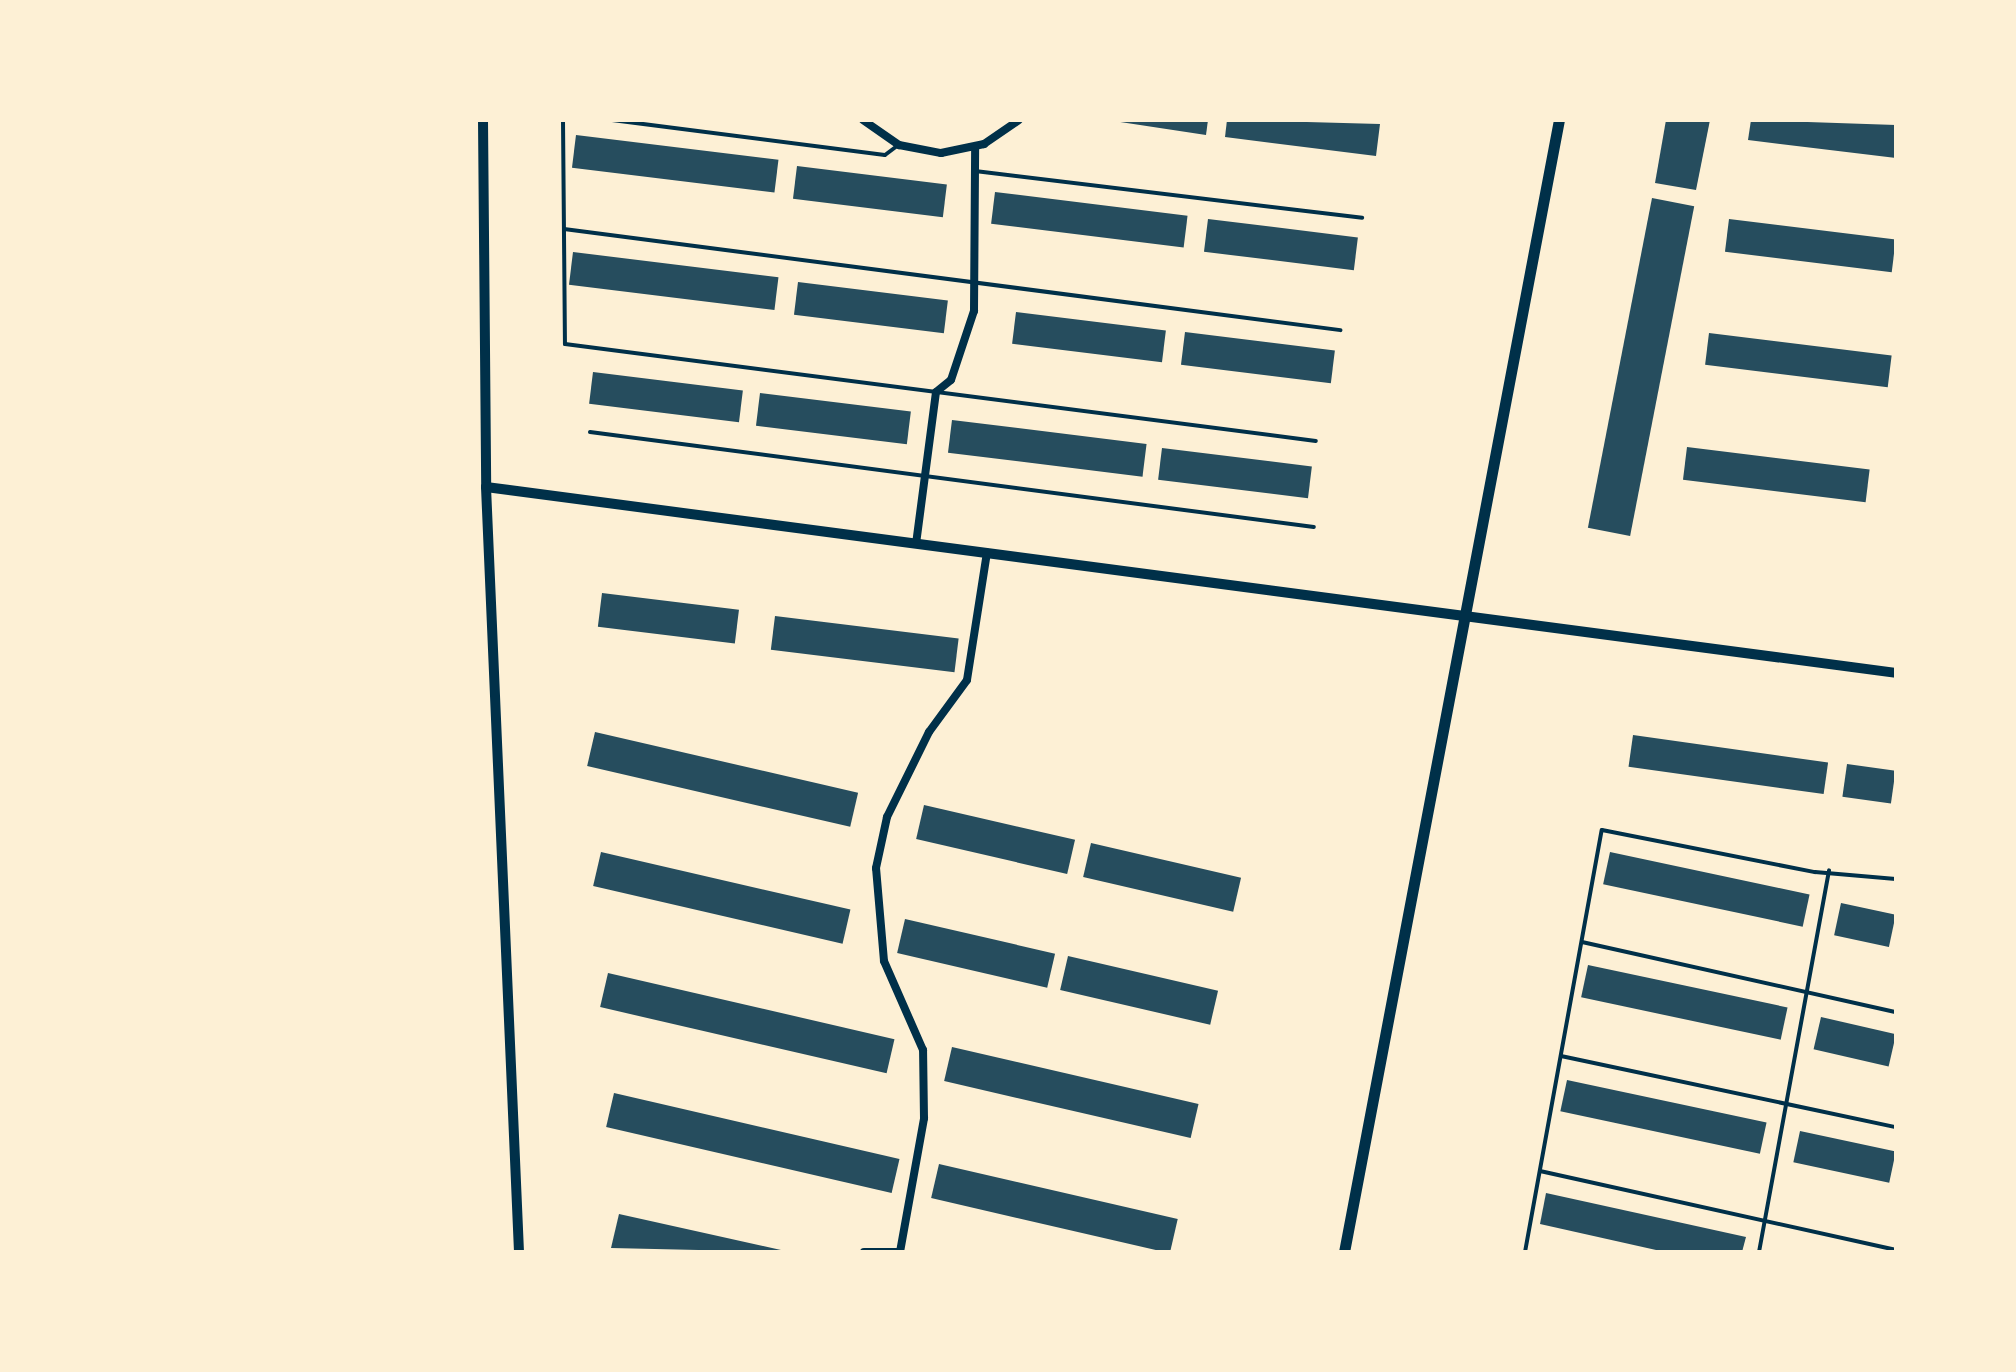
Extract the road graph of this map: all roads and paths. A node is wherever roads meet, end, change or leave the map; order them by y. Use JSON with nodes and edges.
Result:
{"nodes":[{"id":1,"x":483,"y":120,"type":"edge"},
{"id":2,"x":563,"y":120,"type":"edge"},
{"id":3,"x":612,"y":120,"type":"edge"},
{"id":4,"x":863,"y":120,"type":"edge"},
{"id":5,"x":1019,"y":120,"type":"edge"},
{"id":6,"x":1559,"y":120,"type":"edge"},
{"id":7,"x":898,"y":145,"type":"junction"},
{"id":8,"x":975,"y":148,"type":"junction"},
{"id":9,"x":975,"y":171,"type":"junction"},
{"id":10,"x":1362,"y":218,"type":"dead end"},
{"id":11,"x":564,"y":229,"type":"junction"},
{"id":12,"x":974,"y":282,"type":"junction"},
{"id":13,"x":1340,"y":330,"type":"dead end"},
{"id":14,"x":936,"y":392,"type":"junction"},
{"id":15,"x":590,"y":432,"type":"dead end"},
{"id":16,"x":1316,"y":442,"type":"dead end"},
{"id":17,"x":925,"y":476,"type":"junction"},
{"id":18,"x":486,"y":487,"type":"junction"},
{"id":19,"x":1314,"y":528,"type":"dead end"},
{"id":20,"x":916,"y":544,"type":"junction"},
{"id":21,"x":986,"y":553,"type":"junction"},
{"id":22,"x":1462,"y":616,"type":"junction"},
{"id":23,"x":1896,"y":673,"type":"edge"},
{"id":24,"x":1829,"y":870,"type":"junction"},
{"id":25,"x":1896,"y":879,"type":"edge"},
{"id":26,"x":1582,"y":942,"type":"junction"},
{"id":27,"x":1896,"y":1012,"type":"edge"},
{"id":28,"x":1561,"y":1056,"type":"junction"},
{"id":29,"x":1896,"y":1127,"type":"edge"},
{"id":30,"x":1540,"y":1171,"type":"junction"},
{"id":31,"x":1896,"y":1250,"type":"edge"},
{"id":32,"x":519,"y":1252,"type":"edge"},
{"id":33,"x":864,"y":1252,"type":"edge"},
{"id":34,"x":899,"y":1252,"type":"edge"},
{"id":35,"x":1344,"y":1252,"type":"edge"},
{"id":36,"x":1526,"y":1252,"type":"edge"},
{"id":37,"x":1759,"y":1252,"type":"edge"}],
"edges":[{"from":1,"to":18,"type":"street"},
{"from":2,"to":11,"type":"lane"},
{"from":3,"to":7,"type":"lane"},
{"from":4,"to":7,"type":"street"},
{"from":5,"to":8,"type":"street"},
{"from":6,"to":22,"type":"main road"},
{"from":7,"to":8,"type":"street"},
{"from":8,"to":9,"type":"street"},
{"from":9,"to":10,"type":"lane"},
{"from":9,"to":12,"type":"street"},
{"from":11,"to":12,"type":"lane"},
{"from":11,"to":14,"type":"lane"},
{"from":12,"to":13,"type":"lane"},
{"from":12,"to":14,"type":"street"},
{"from":14,"to":16,"type":"lane"},
{"from":14,"to":17,"type":"street"},
{"from":15,"to":17,"type":"lane"},
{"from":17,"to":19,"type":"lane"},
{"from":17,"to":20,"type":"street"},
{"from":18,"to":20,"type":"street"},
{"from":18,"to":32,"type":"street"},
{"from":20,"to":21,"type":"street"},
{"from":21,"to":22,"type":"street"},
{"from":21,"to":34,"type":"street"},
{"from":22,"to":23,"type":"street"},
{"from":22,"to":35,"type":"main road"},
{"from":24,"to":25,"type":"lane"},
{"from":24,"to":26,"type":"lane"},
{"from":24,"to":37,"type":"lane"},
{"from":26,"to":27,"type":"lane"},
{"from":26,"to":28,"type":"lane"},
{"from":28,"to":29,"type":"lane"},
{"from":28,"to":30,"type":"lane"},
{"from":30,"to":31,"type":"lane"},
{"from":30,"to":36,"type":"lane"},
{"from":33,"to":34,"type":"street"}]}
